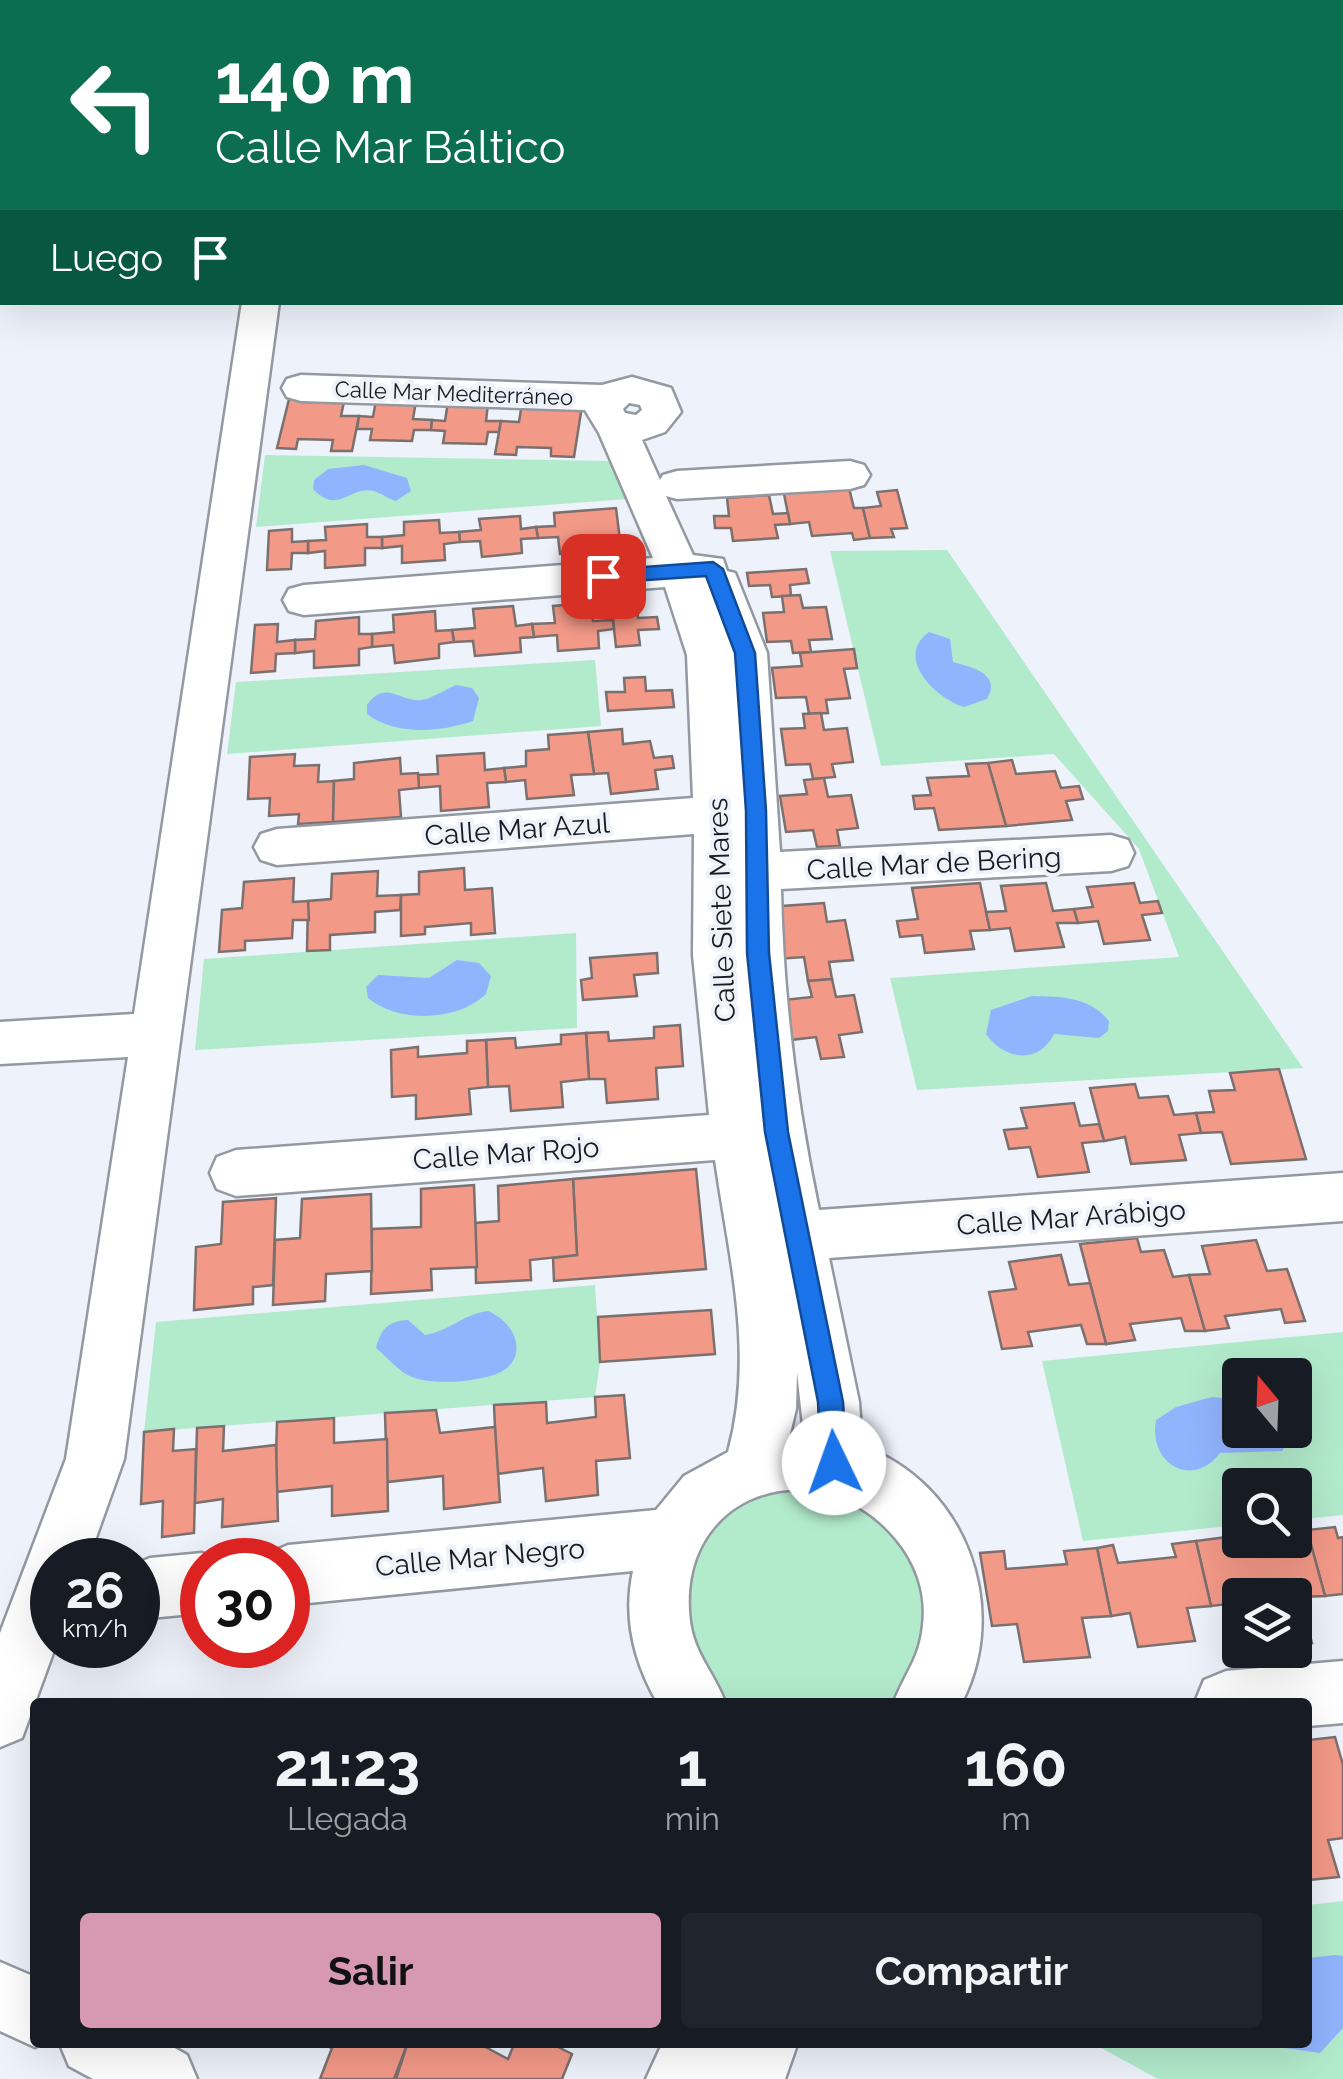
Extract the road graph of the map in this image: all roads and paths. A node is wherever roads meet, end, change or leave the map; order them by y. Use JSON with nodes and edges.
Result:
{"nodes":[{"id":1,"x":260,"y":305,"type":"edge"},
{"id":2,"x":300,"y":388,"type":"dead end"},
{"id":3,"x":625,"y":416,"type":"junction"},
{"id":4,"x":850,"y":475,"type":"dead end"},
{"id":5,"x":677,"y":485,"type":"junction"},
{"id":6,"x":696,"y":570,"type":"junction"},
{"id":7,"x":304,"y":600,"type":"dead end"},
{"id":8,"x":736,"y":812,"type":"junction"},
{"id":9,"x":278,"y":847,"type":"dead end"},
{"id":10,"x":1111,"y":853,"type":"dead end"},
{"id":11,"x":756,"y":872,"type":"junction"},
{"id":12,"x":157,"y":1034,"type":"junction"},
{"id":13,"x":0,"y":1043,"type":"edge"},
{"id":14,"x":756,"y":1134,"type":"junction"},
{"id":15,"x":236,"y":1173,"type":"dead end"},
{"id":16,"x":1343,"y":1197,"type":"edge"},
{"id":17,"x":798,"y":1236,"type":"junction"},
{"id":18,"x":834,"y":1463,"type":"junction"},
{"id":19,"x":752,"y":1468,"type":"junction"},
{"id":20,"x":66,"y":1538,"type":"edge"},
{"id":21,"x":672,"y":1538,"type":"junction"},
{"id":22,"x":310,"y":1573,"type":"edge"},
{"id":23,"x":30,"y":1634,"type":"edge"},
{"id":24,"x":1343,"y":1692,"type":"edge"},
{"id":25,"x":690,"y":1698,"type":"edge"},
{"id":26,"x":928,"y":1698,"type":"edge"},
{"id":27,"x":1273,"y":1698,"type":"edge"},
{"id":28,"x":0,"y":1716,"type":"edge"},
{"id":29,"x":0,"y":1994,"type":"edge"},
{"id":30,"x":30,"y":2010,"type":"edge"},
{"id":31,"x":104,"y":2048,"type":"edge"},
{"id":32,"x":698,"y":2048,"type":"edge"},
{"id":33,"x":762,"y":2048,"type":"edge"},
{"id":34,"x":163,"y":2079,"type":"edge"},
{"id":35,"x":680,"y":2079,"type":"edge"},
{"id":36,"x":751,"y":2079,"type":"edge"}],
"edges":[{"from":1,"to":12,"type":"street"},
{"from":2,"to":3,"type":"street","name":"Calle Mar Mediterráneo"},
{"from":3,"to":5,"type":"street","name":"Calle Siete Mares"},
{"from":3,"to":6,"type":"street","name":"Calle Siete Mares"},
{"from":4,"to":5,"type":"street"},
{"from":5,"to":6,"type":"street","name":"Calle Siete Mares"},
{"from":6,"to":7,"type":"street"},
{"from":6,"to":8,"type":"street","name":"Calle Siete Mares"},
{"from":8,"to":9,"type":"street","name":"Calle Mar Azul"},
{"from":8,"to":11,"type":"street","name":"Calle Siete Mares"},
{"from":8,"to":14,"type":"street","name":"Calle Siete Mares"},
{"from":10,"to":11,"type":"street","name":"Calle Mar de Bering"},
{"from":11,"to":14,"type":"street","name":"Calle Siete Mares"},
{"from":12,"to":13,"type":"street"},
{"from":12,"to":20,"type":"street"},
{"from":14,"to":15,"type":"street","name":"Calle Mar Rojo"},
{"from":14,"to":17,"type":"street","name":"Calle Siete Mares"},
{"from":14,"to":19,"type":"street","name":"Calle Siete Mares"},
{"from":16,"to":17,"type":"street","name":"Calle Mar Arábigo"},
{"from":17,"to":18,"type":"street","name":"Calle Siete Mares"},
{"from":18,"to":19,"type":"street"},
{"from":18,"to":26,"type":"street"},
{"from":19,"to":21,"type":"street"},
{"from":21,"to":22,"type":"street","name":"Calle Mar Negro"},
{"from":21,"to":25,"type":"street"},
{"from":23,"to":28,"type":"street"},
{"from":24,"to":27,"type":"street"},
{"from":29,"to":30,"type":"street"},
{"from":31,"to":34,"type":"street"},
{"from":32,"to":35,"type":"street"},
{"from":33,"to":36,"type":"street"}]}
